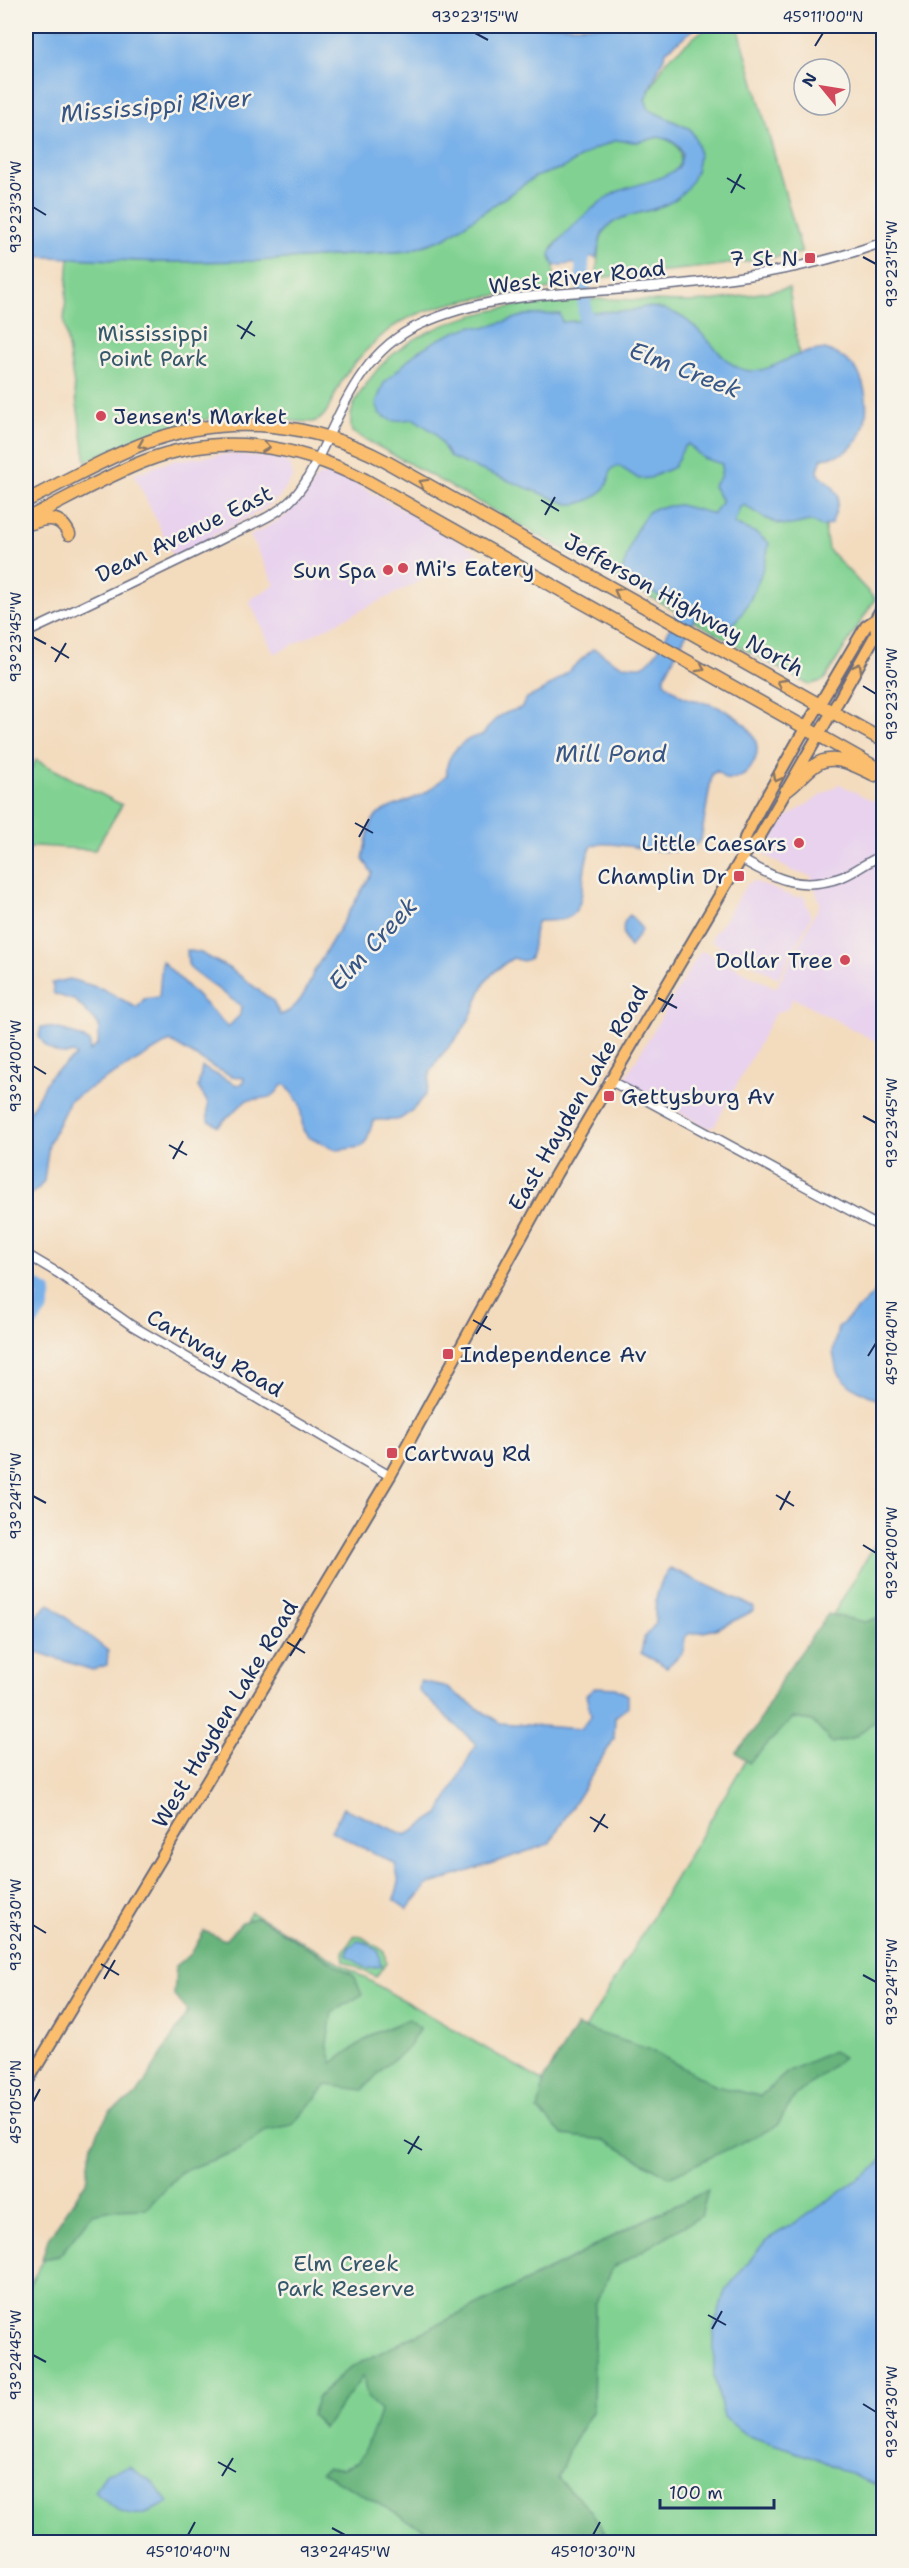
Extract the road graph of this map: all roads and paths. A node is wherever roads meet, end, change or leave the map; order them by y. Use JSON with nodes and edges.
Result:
{"nodes":[{"id":1,"x":884,"y":242,"type":"edge"},
{"id":2,"x":329,"y":436,"type":"junction"},
{"id":3,"x":318,"y":458,"type":"junction"},
{"id":4,"x":28,"y":499,"type":"edge"},
{"id":5,"x":26,"y":519,"type":"edge"},
{"id":6,"x":26,"y":526,"type":"edge"},
{"id":7,"x":69,"y":534,"type":"dead end"},
{"id":8,"x":884,"y":604,"type":"edge"},
{"id":9,"x":879,"y":621,"type":"edge"},
{"id":10,"x":26,"y":633,"type":"edge"},
{"id":11,"x":820,"y":705,"type":"junction"},
{"id":12,"x":825,"y":723,"type":"junction"},
{"id":13,"x":806,"y":727,"type":"junction"},
{"id":14,"x":884,"y":741,"type":"edge"},
{"id":15,"x":884,"y":772,"type":"edge"},
{"id":16,"x":884,"y":779,"type":"edge"},
{"id":17,"x":786,"y":791,"type":"junction"},
{"id":18,"x":884,"y":855,"type":"edge"},
{"id":19,"x":741,"y":859,"type":"junction"},
{"id":20,"x":609,"y":1080,"type":"junction"},
{"id":21,"x":884,"y":1229,"type":"edge"},
{"id":22,"x":26,"y":1254,"type":"edge"},
{"id":23,"x":454,"y":1360,"type":"joint"},
{"id":24,"x":390,"y":1476,"type":"junction"},
{"id":25,"x":26,"y":2084,"type":"edge"}],
"edges":[{"from":1,"to":2,"type":"street","name":"West River Road"},
{"from":2,"to":3,"type":"street","name":"Dean Avenue East"},
{"from":2,"to":4,"type":"highway","name":"Jefferson Highway North","one_way":true},
{"from":11,"to":2,"type":"highway","name":"Jefferson Highway North","one_way":true},
{"from":5,"to":3,"type":"highway","name":"Jefferson Highway North","one_way":true},
{"from":3,"to":10,"type":"street","name":"Dean Avenue East"},
{"from":3,"to":13,"type":"highway","name":"Jefferson Highway North","one_way":true},
{"from":6,"to":7,"type":"highway"},
{"from":8,"to":9,"type":"main road","name":"East Hayden Lake Road"},
{"from":9,"to":11,"type":"main road","name":"East Hayden Lake Road"},
{"from":12,"to":9,"type":"main road","name":"East Hayden Lake Road","one_way":true},
{"from":11,"to":12,"type":"highway","name":"Jefferson Highway North"},
{"from":11,"to":13,"type":"main road","name":"East Hayden Lake Road"},
{"from":12,"to":13,"type":"highway","name":"Jefferson Highway North"},
{"from":12,"to":14,"type":"highway","name":"Jefferson Highway North"},
{"from":12,"to":15,"type":"highway","name":"Jefferson Highway North"},
{"from":12,"to":17,"type":"main road","name":"East Hayden Lake Road"},
{"from":13,"to":19,"type":"main road","name":"East Hayden Lake Road","one_way":true},
{"from":16,"to":17,"type":"highway"},
{"from":17,"to":19,"type":"main road","name":"East Hayden Lake Road"},
{"from":18,"to":19,"type":"street"},
{"from":19,"to":20,"type":"main road","name":"East Hayden Lake Road"},
{"from":20,"to":21,"type":"street"},
{"from":20,"to":23,"type":"main road","name":"East Hayden Lake Road"},
{"from":22,"to":24,"type":"street","name":"Cartway Road"},
{"from":23,"to":24,"type":"main road","name":"West Hayden Lake Road"},
{"from":24,"to":25,"type":"main road","name":"West Hayden Lake Road"}]}
